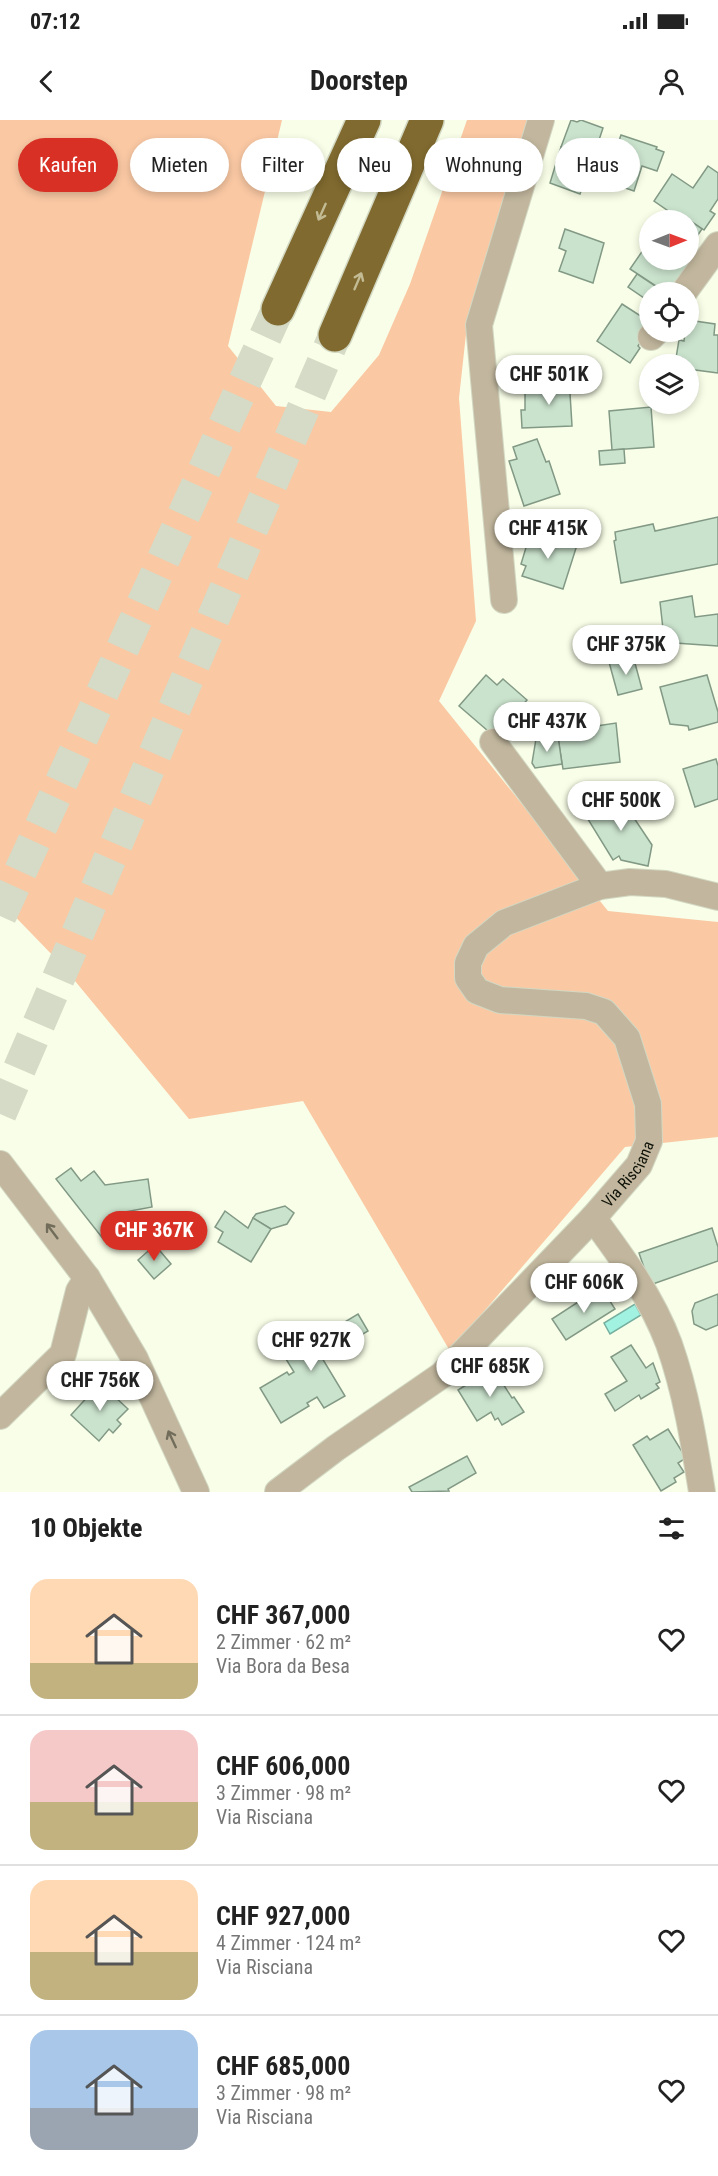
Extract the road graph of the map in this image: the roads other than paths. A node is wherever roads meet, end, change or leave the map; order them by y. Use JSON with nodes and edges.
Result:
{"nodes":[{"id":1,"x":418,"y":120,"type":"edge"},
{"id":2,"x":427,"y":120,"type":"edge"},
{"id":3,"x":541,"y":120,"type":"edge"},
{"id":4,"x":362,"y":128,"type":"edge"},
{"id":5,"x":412,"y":144,"type":"edge"},
{"id":6,"x":412,"y":154,"type":"edge"},
{"id":7,"x":396,"y":192,"type":"edge"},
{"id":8,"x":718,"y":245,"type":"edge"},
{"id":9,"x":691,"y":282,"type":"edge"},
{"id":10,"x":278,"y":309,"type":"tunnel mouth"},
{"id":11,"x":335,"y":335,"type":"tunnel mouth"},
{"id":12,"x":504,"y":600,"type":"dead end"},
{"id":13,"x":493,"y":742,"type":"dead end"},
{"id":14,"x":600,"y":886,"type":"junction"},
{"id":15,"x":718,"y":897,"type":"edge"},
{"id":16,"x":0,"y":1164,"type":"edge"},
{"id":17,"x":593,"y":1218,"type":"junction"},
{"id":18,"x":87,"y":1278,"type":"junction"},
{"id":19,"x":0,"y":1416,"type":"edge"},
{"id":20,"x":196,"y":1492,"type":"edge"},
{"id":21,"x":278,"y":1492,"type":"edge"},
{"id":22,"x":702,"y":1492,"type":"edge"}],
"edges":[{"from":1,"to":5,"type":"street"},
{"from":2,"to":6,"type":"highway"},
{"from":3,"to":12,"type":"street"},
{"from":4,"to":10,"type":"highway","one_way":true},
{"from":11,"to":7,"type":"highway","one_way":true},
{"from":8,"to":9,"type":"street"},
{"from":13,"to":14,"type":"street"},
{"from":14,"to":15,"type":"street","name":"Via Risciana"},
{"from":14,"to":17,"type":"street","name":"Via Risciana"},
{"from":18,"to":16,"type":"street","one_way":true},
{"from":17,"to":21,"type":"street","name":"Via Risciana"},
{"from":17,"to":22,"type":"street"},
{"from":18,"to":19,"type":"street"},
{"from":20,"to":18,"type":"street","one_way":true}]}
